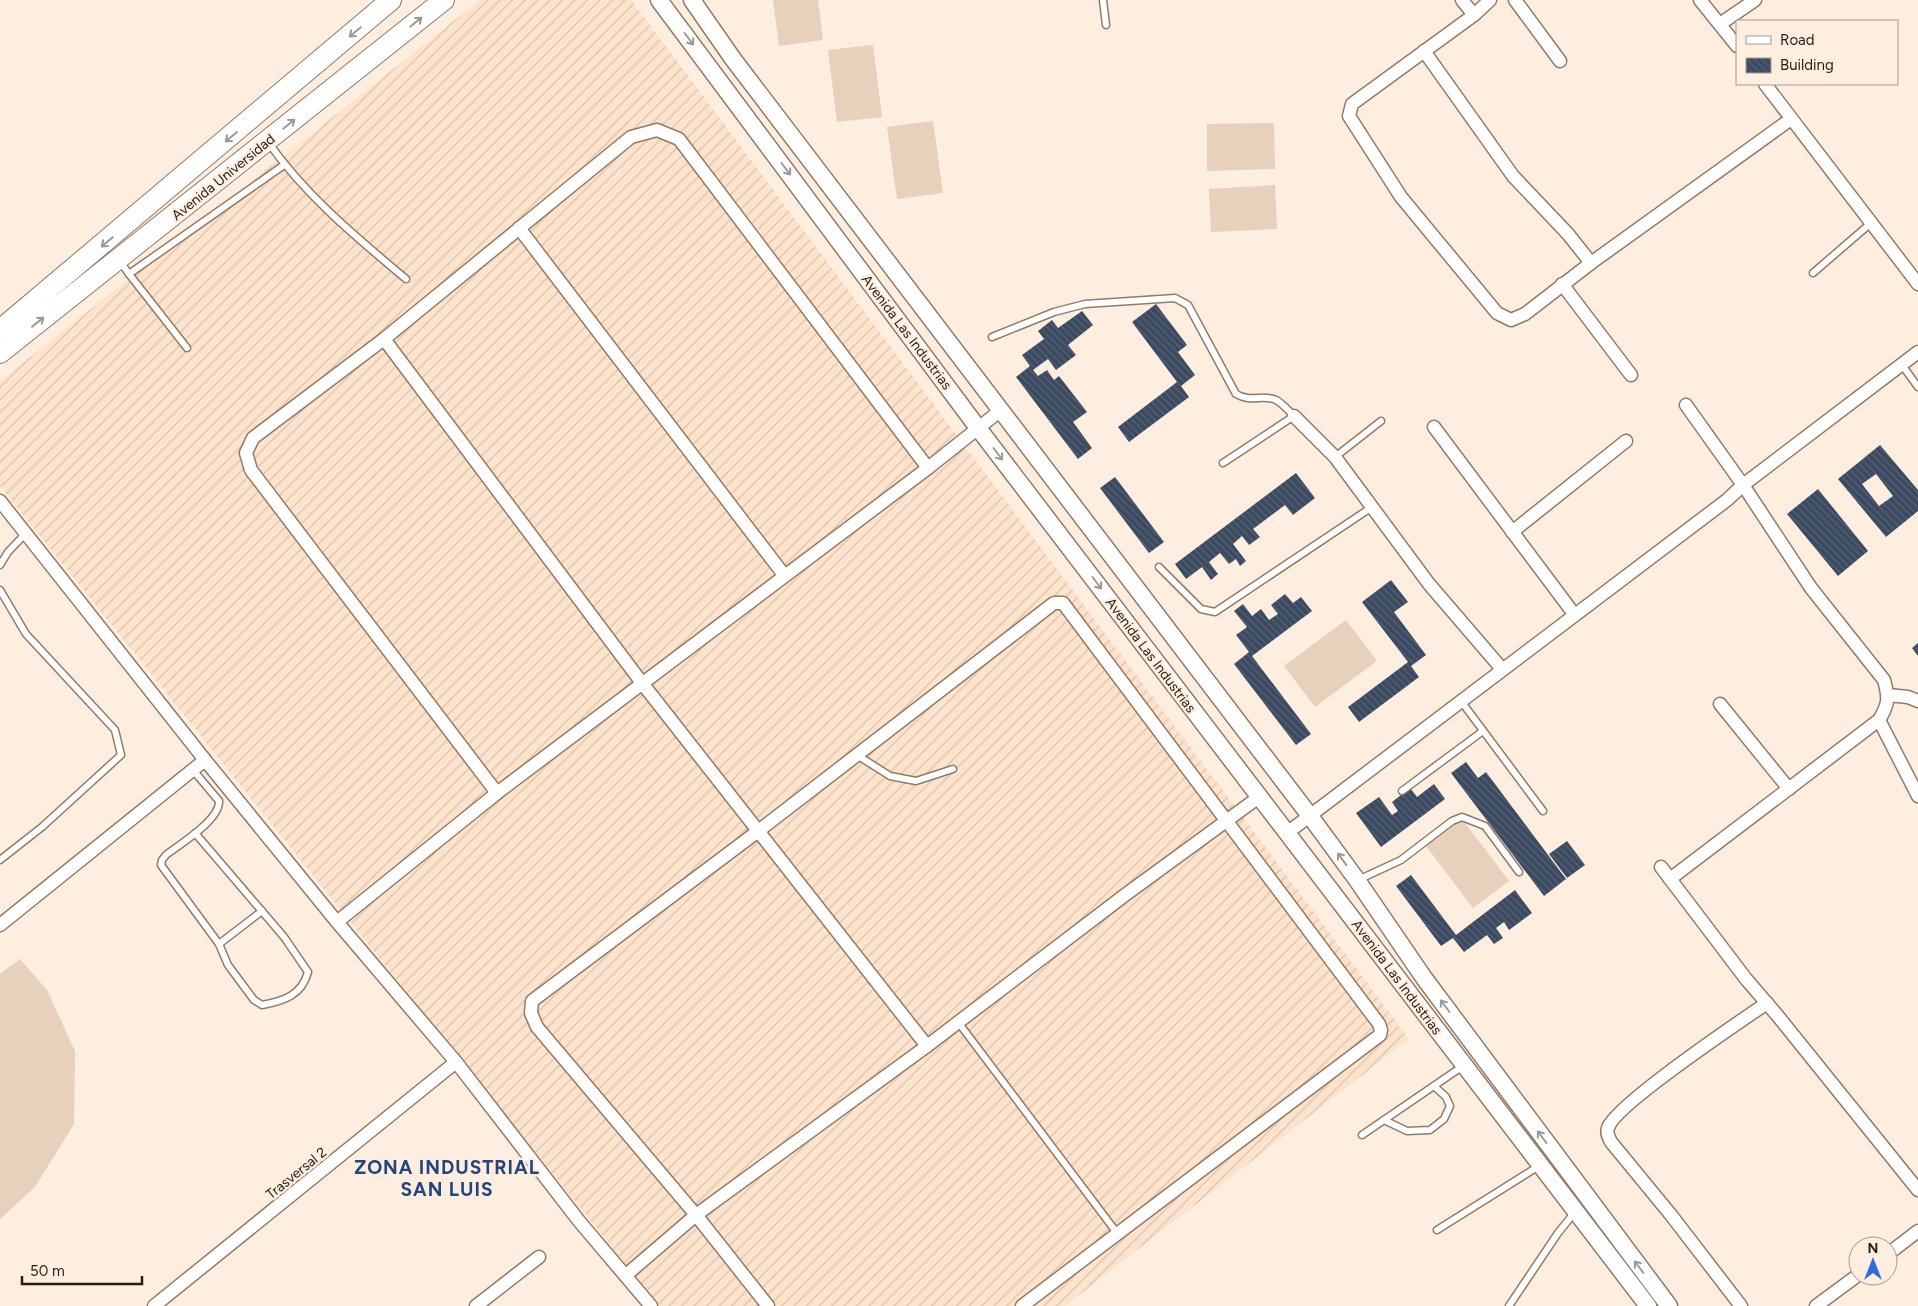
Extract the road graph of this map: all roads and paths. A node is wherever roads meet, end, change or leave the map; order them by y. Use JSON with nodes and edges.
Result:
{"nodes":[{"id":1,"x":391,"y":0,"type":"edge"},
{"id":2,"x":444,"y":0,"type":"edge"},
{"id":3,"x":659,"y":0,"type":"edge"},
{"id":4,"x":692,"y":0,"type":"edge"},
{"id":5,"x":1103,"y":0,"type":"edge"},
{"id":6,"x":1462,"y":0,"type":"edge"},
{"id":7,"x":1490,"y":0,"type":"edge"},
{"id":8,"x":1514,"y":0,"type":"edge"},
{"id":9,"x":1700,"y":0,"type":"edge"},
{"id":10,"x":1755,"y":0,"type":"edge"},
{"id":11,"x":1474,"y":14,"type":"junction"},
{"id":12,"x":1720,"y":24,"type":"junction"},
{"id":13,"x":1106,"y":25,"type":"dead end"},
{"id":14,"x":1736,"y":45,"type":"edge"},
{"id":15,"x":1424,"y":51,"type":"junction"},
{"id":16,"x":1560,"y":61,"type":"dead end"},
{"id":17,"x":1766,"y":85,"type":"edge"},
{"id":18,"x":1791,"y":119,"type":"junction"},
{"id":19,"x":267,"y":141,"type":"junction"},
{"id":20,"x":284,"y":165,"type":"junction"},
{"id":21,"x":1871,"y":223,"type":"junction"},
{"id":22,"x":519,"y":228,"type":"junction"},
{"id":23,"x":1591,"y":263,"type":"junction"},
{"id":24,"x":124,"y":266,"type":"junction"},
{"id":25,"x":1813,"y":273,"type":"dead end"},
{"id":26,"x":406,"y":279,"type":"dead end"},
{"id":27,"x":1562,"y":284,"type":"junction"},
{"id":28,"x":1918,"y":284,"type":"edge"},
{"id":29,"x":0,"y":330,"type":"edge"},
{"id":30,"x":992,"y":337,"type":"dead end"},
{"id":31,"x":384,"y":339,"type":"junction"},
{"id":32,"x":188,"y":348,"type":"dead end"},
{"id":33,"x":0,"y":352,"type":"edge"},
{"id":34,"x":1918,"y":352,"type":"edge"},
{"id":35,"x":1902,"y":365,"type":"junction"},
{"id":36,"x":1631,"y":375,"type":"dead end"},
{"id":37,"x":1918,"y":387,"type":"edge"},
{"id":38,"x":1686,"y":405,"type":"dead end"},
{"id":39,"x":1001,"y":410,"type":"junction"},
{"id":40,"x":1294,"y":416,"type":"junction"},
{"id":41,"x":1381,"y":421,"type":"dead end"},
{"id":42,"x":1434,"y":427,"type":"dead end"},
{"id":43,"x":978,"y":428,"type":"junction"},
{"id":44,"x":1626,"y":441,"type":"dead end"},
{"id":45,"x":1336,"y":457,"type":"junction"},
{"id":46,"x":1223,"y":463,"type":"dead end"},
{"id":47,"x":928,"y":468,"type":"junction"},
{"id":48,"x":1743,"y":485,"type":"junction"},
{"id":49,"x":0,"y":501,"type":"edge"},
{"id":50,"x":1372,"y":507,"type":"junction"},
{"id":51,"x":1512,"y":532,"type":"junction"},
{"id":52,"x":26,"y":533,"type":"junction"},
{"id":53,"x":0,"y":565,"type":"edge"},
{"id":54,"x":1159,"y":567,"type":"dead end"},
{"id":55,"x":784,"y":575,"type":"junction"},
{"id":56,"x":0,"y":590,"type":"edge"},
{"id":57,"x":1574,"y":614,"type":"junction"},
{"id":58,"x":1502,"y":668,"type":"junction"},
{"id":59,"x":642,"y":683,"type":"junction"},
{"id":60,"x":1888,"y":695,"type":"junction"},
{"id":61,"x":1461,"y":701,"type":"junction"},
{"id":62,"x":1918,"y":701,"type":"edge"},
{"id":63,"x":1720,"y":704,"type":"dead end"},
{"id":64,"x":1879,"y":720,"type":"junction"},
{"id":65,"x":1483,"y":731,"type":"junction"},
{"id":66,"x":857,"y":755,"type":"junction"},
{"id":67,"x":205,"y":760,"type":"junction"},
{"id":68,"x":953,"y":769,"type":"dead end"},
{"id":69,"x":193,"y":770,"type":"junction"},
{"id":70,"x":1789,"y":789,"type":"junction"},
{"id":71,"x":1402,"y":791,"type":"dead end"},
{"id":72,"x":497,"y":793,"type":"junction"},
{"id":73,"x":1918,"y":796,"type":"edge"},
{"id":74,"x":1259,"y":797,"type":"junction"},
{"id":75,"x":1543,"y":811,"type":"dead end"},
{"id":76,"x":1310,"y":816,"type":"junction"},
{"id":77,"x":1226,"y":820,"type":"junction"},
{"id":78,"x":758,"y":832,"type":"junction"},
{"id":79,"x":1286,"y":832,"type":"junction"},
{"id":80,"x":194,"y":833,"type":"junction"},
{"id":81,"x":0,"y":860,"type":"edge"},
{"id":82,"x":1661,"y":867,"type":"dead end"},
{"id":83,"x":1519,"y":872,"type":"dead end"},
{"id":84,"x":1670,"y":879,"type":"junction"},
{"id":85,"x":1357,"y":880,"type":"junction"},
{"id":86,"x":262,"y":911,"type":"junction"},
{"id":87,"x":337,"y":922,"type":"junction"},
{"id":88,"x":0,"y":925,"type":"edge"},
{"id":89,"x":219,"y":944,"type":"junction"},
{"id":90,"x":1767,"y":1003,"type":"junction"},
{"id":91,"x":958,"y":1022,"type":"junction"},
{"id":92,"x":928,"y":1046,"type":"junction"},
{"id":93,"x":456,"y":1062,"type":"junction"},
{"id":94,"x":1464,"y":1065,"type":"junction"},
{"id":95,"x":1434,"y":1086,"type":"junction"},
{"id":96,"x":1384,"y":1120,"type":"junction"},
{"id":97,"x":1362,"y":1136,"type":"dead end"},
{"id":98,"x":1540,"y":1166,"type":"junction"},
{"id":99,"x":1918,"y":1190,"type":"edge"},
{"id":100,"x":1575,"y":1211,"type":"junction"},
{"id":101,"x":696,"y":1215,"type":"junction"},
{"id":102,"x":1437,"y":1230,"type":"dead end"},
{"id":103,"x":1918,"y":1231,"type":"edge"},
{"id":104,"x":1117,"y":1233,"type":"junction"},
{"id":105,"x":1898,"y":1246,"type":"edge"},
{"id":106,"x":539,"y":1257,"type":"dead end"},
{"id":107,"x":626,"y":1275,"type":"junction"},
{"id":108,"x":1848,"y":1282,"type":"edge"},
{"id":109,"x":154,"y":1306,"type":"edge"},
{"id":110,"x":476,"y":1306,"type":"edge"},
{"id":111,"x":651,"y":1306,"type":"edge"},
{"id":112,"x":768,"y":1306,"type":"edge"},
{"id":113,"x":1022,"y":1306,"type":"edge"},
{"id":114,"x":1509,"y":1306,"type":"edge"},
{"id":115,"x":1648,"y":1306,"type":"edge"},
{"id":116,"x":1668,"y":1306,"type":"edge"},
{"id":117,"x":1741,"y":1306,"type":"edge"},
{"id":118,"x":1816,"y":1306,"type":"edge"}],
"edges":[{"from":1,"to":29,"type":"main road","name":"Avenida Universidad","one_way":true},
{"from":19,"to":2,"type":"main road","name":"Avenida Universidad","one_way":true},
{"from":3,"to":43,"type":"street","name":"Avenida Las Industrias","one_way":true},
{"from":4,"to":39,"type":"street","name":"Avenida Las Industrias"},
{"from":5,"to":13,"type":"lane"},
{"from":6,"to":11,"type":"street"},
{"from":7,"to":11,"type":"street"},
{"from":8,"to":16,"type":"street"},
{"from":9,"to":12,"type":"street"},
{"from":10,"to":12,"type":"street"},
{"from":11,"to":15,"type":"street"},
{"from":12,"to":14,"type":"street"},
{"from":15,"to":23,"type":"street"},
{"from":15,"to":27,"type":"street"},
{"from":17,"to":18,"type":"street"},
{"from":18,"to":21,"type":"street"},
{"from":18,"to":23,"type":"street"},
{"from":19,"to":20,"type":"lane"},
{"from":19,"to":24,"type":"main road","name":"Avenida Universidad"},
{"from":20,"to":24,"type":"lane"},
{"from":20,"to":26,"type":"lane"},
{"from":21,"to":25,"type":"lane"},
{"from":21,"to":28,"type":"street"},
{"from":22,"to":31,"type":"street"},
{"from":22,"to":47,"type":"street"},
{"from":22,"to":55,"type":"street"},
{"from":23,"to":27,"type":"street"},
{"from":24,"to":32,"type":"lane"},
{"from":33,"to":24,"type":"main road","name":"Avenida Universidad","one_way":true},
{"from":27,"to":36,"type":"street"},
{"from":30,"to":40,"type":"lane"},
{"from":31,"to":59,"type":"street"},
{"from":31,"to":72,"type":"street"},
{"from":34,"to":35,"type":"street"},
{"from":35,"to":37,"type":"lane"},
{"from":35,"to":48,"type":"street"},
{"from":38,"to":48,"type":"street"},
{"from":39,"to":43,"type":"street"},
{"from":39,"to":76,"type":"street","name":"Avenida Las Industrias"},
{"from":40,"to":45,"type":"street"},
{"from":40,"to":46,"type":"lane"},
{"from":41,"to":45,"type":"lane"},
{"from":42,"to":51,"type":"street"},
{"from":43,"to":47,"type":"street"},
{"from":43,"to":74,"type":"street","name":"Avenida Las Industrias","one_way":true},
{"from":44,"to":51,"type":"street"},
{"from":45,"to":50,"type":"street"},
{"from":47,"to":55,"type":"street"},
{"from":48,"to":57,"type":"street"},
{"from":48,"to":60,"type":"street"},
{"from":49,"to":52,"type":"street"},
{"from":50,"to":54,"type":"lane"},
{"from":50,"to":58,"type":"street"},
{"from":51,"to":57,"type":"street"},
{"from":52,"to":53,"type":"lane"},
{"from":52,"to":67,"type":"street"},
{"from":55,"to":59,"type":"street"},
{"from":56,"to":81,"type":"lane"},
{"from":57,"to":58,"type":"street"},
{"from":58,"to":61,"type":"street"},
{"from":59,"to":72,"type":"street"},
{"from":59,"to":78,"type":"street"},
{"from":60,"to":62,"type":"street"},
{"from":60,"to":64,"type":"street"},
{"from":61,"to":65,"type":"lane"},
{"from":61,"to":76,"type":"street"},
{"from":63,"to":70,"type":"street"},
{"from":64,"to":70,"type":"street"},
{"from":64,"to":73,"type":"street"},
{"from":65,"to":71,"type":"lane"},
{"from":65,"to":75,"type":"lane"},
{"from":66,"to":68,"type":"lane"},
{"from":66,"to":77,"type":"street"},
{"from":66,"to":78,"type":"street"},
{"from":67,"to":69,"type":"street"},
{"from":67,"to":87,"type":"street"},
{"from":69,"to":80,"type":"lane"},
{"from":69,"to":88,"type":"street"},
{"from":70,"to":84,"type":"street"},
{"from":72,"to":87,"type":"street"},
{"from":74,"to":77,"type":"street"},
{"from":74,"to":79,"type":"street","name":"Avenida Las Industrias"},
{"from":76,"to":79,"type":"street"},
{"from":85,"to":76,"type":"street","name":"Avenida Las Industrias","one_way":true},
{"from":77,"to":91,"type":"street"},
{"from":77,"to":104,"type":"street"},
{"from":78,"to":92,"type":"street"},
{"from":78,"to":101,"type":"street"},
{"from":79,"to":94,"type":"street","name":"Avenida Las Industrias"},
{"from":80,"to":86,"type":"lane"},
{"from":80,"to":89,"type":"lane"},
{"from":82,"to":84,"type":"street"},
{"from":83,"to":85,"type":"lane"},
{"from":84,"to":90,"type":"street"},
{"from":116,"to":85,"type":"street","name":"Avenida Las Industrias","one_way":true},
{"from":86,"to":89,"type":"lane"},
{"from":86,"to":89,"type":"lane"},
{"from":87,"to":93,"type":"street"},
{"from":90,"to":99,"type":"street"},
{"from":90,"to":117,"type":"street"},
{"from":91,"to":92,"type":"street"},
{"from":91,"to":104,"type":"lane"},
{"from":92,"to":101,"type":"street"},
{"from":93,"to":107,"type":"street"},
{"from":93,"to":109,"type":"street","name":"Trasversal 2"},
{"from":94,"to":95,"type":"lane"},
{"from":94,"to":98,"type":"street","name":"Avenida Las Industrias"},
{"from":95,"to":96,"type":"lane"},
{"from":95,"to":96,"type":"lane"},
{"from":96,"to":97,"type":"lane"},
{"from":98,"to":100,"type":"street","name":"Avenida Las Industrias"},
{"from":98,"to":102,"type":"lane"},
{"from":100,"to":114,"type":"lane"},
{"from":100,"to":115,"type":"street","name":"Avenida Las Industrias"},
{"from":101,"to":107,"type":"street"},
{"from":101,"to":112,"type":"street"},
{"from":103,"to":105,"type":"street"},
{"from":104,"to":113,"type":"street"},
{"from":106,"to":110,"type":"street"},
{"from":107,"to":111,"type":"street"},
{"from":108,"to":118,"type":"street"}]}
